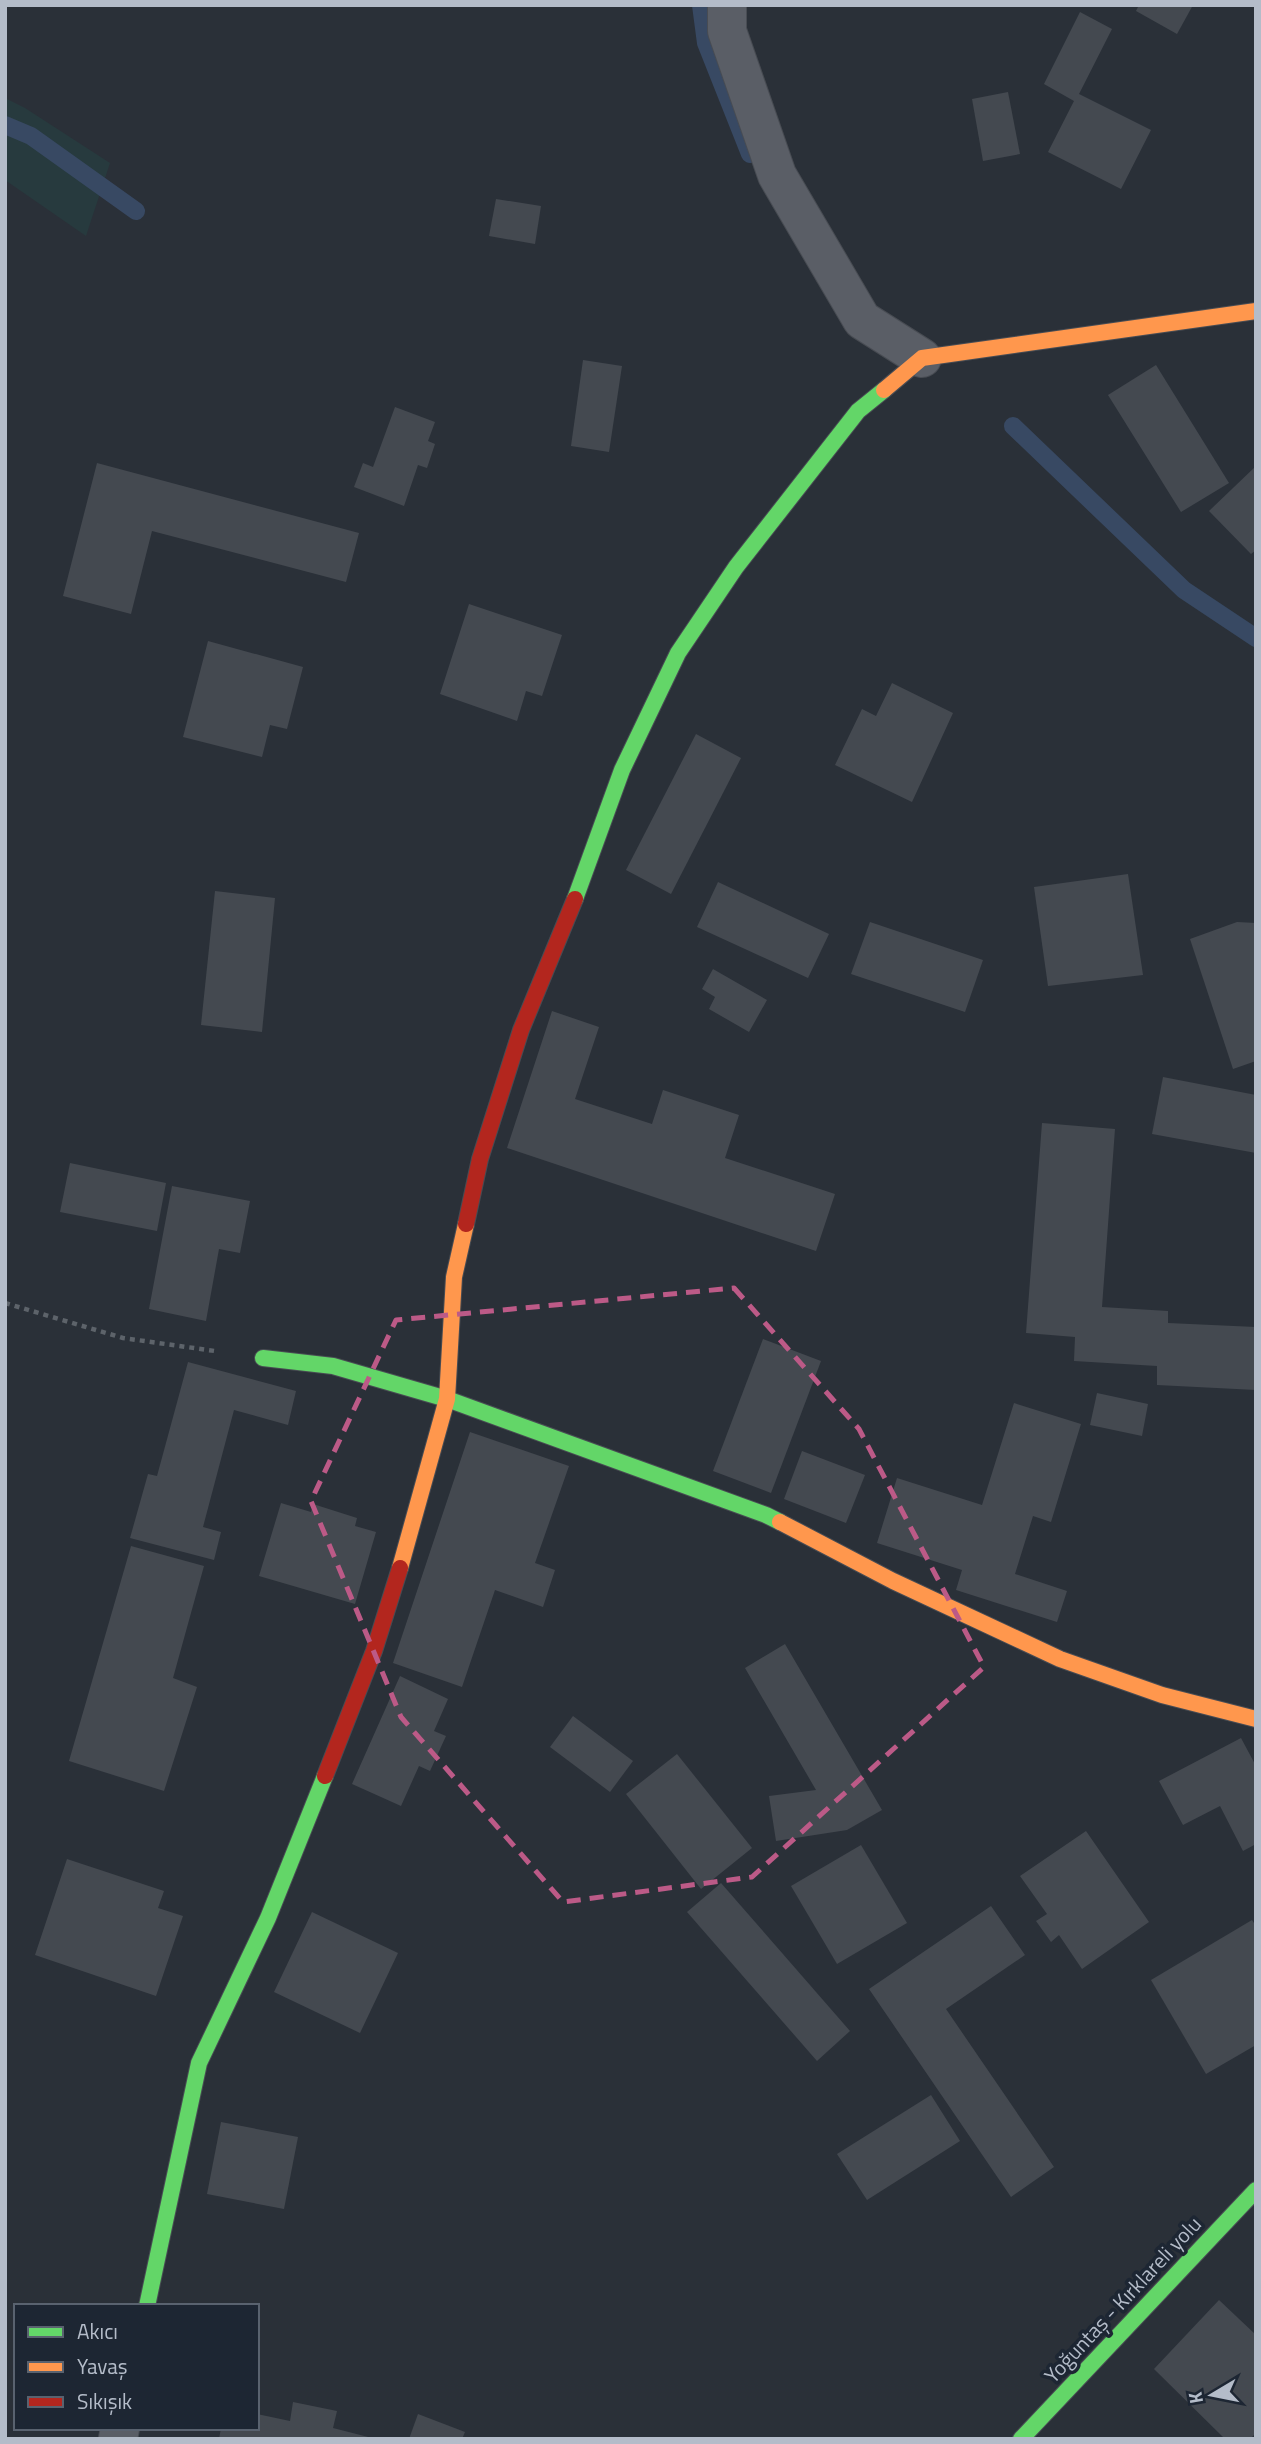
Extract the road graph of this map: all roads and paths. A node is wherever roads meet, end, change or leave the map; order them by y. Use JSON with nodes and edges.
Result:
{"nodes":[{"id":1,"x":727,"y":5,"type":"edge"},
{"id":2,"x":1256,"y":311,"type":"edge"},
{"id":3,"x":922,"y":358,"type":"junction"},
{"id":4,"x":5,"y":1303,"type":"edge"},
{"id":5,"x":263,"y":1358,"type":"joint"},
{"id":6,"x":447,"y":1399,"type":"junction"},
{"id":7,"x":1256,"y":1719,"type":"edge"},
{"id":8,"x":1256,"y":2190,"type":"edge"},
{"id":9,"x":147,"y":2304,"type":"edge"},
{"id":10,"x":1021,"y":2439,"type":"edge"}],
"edges":[{"from":1,"to":3,"type":"street"},
{"from":2,"to":3,"type":"street"},
{"from":3,"to":6,"type":"street"},
{"from":4,"to":5,"type":"path"},
{"from":5,"to":6,"type":"street"},
{"from":6,"to":7,"type":"street"},
{"from":6,"to":9,"type":"street"},
{"from":8,"to":10,"type":"street","name":"Yoğuntaş - Kırklareli yolu"}]}
